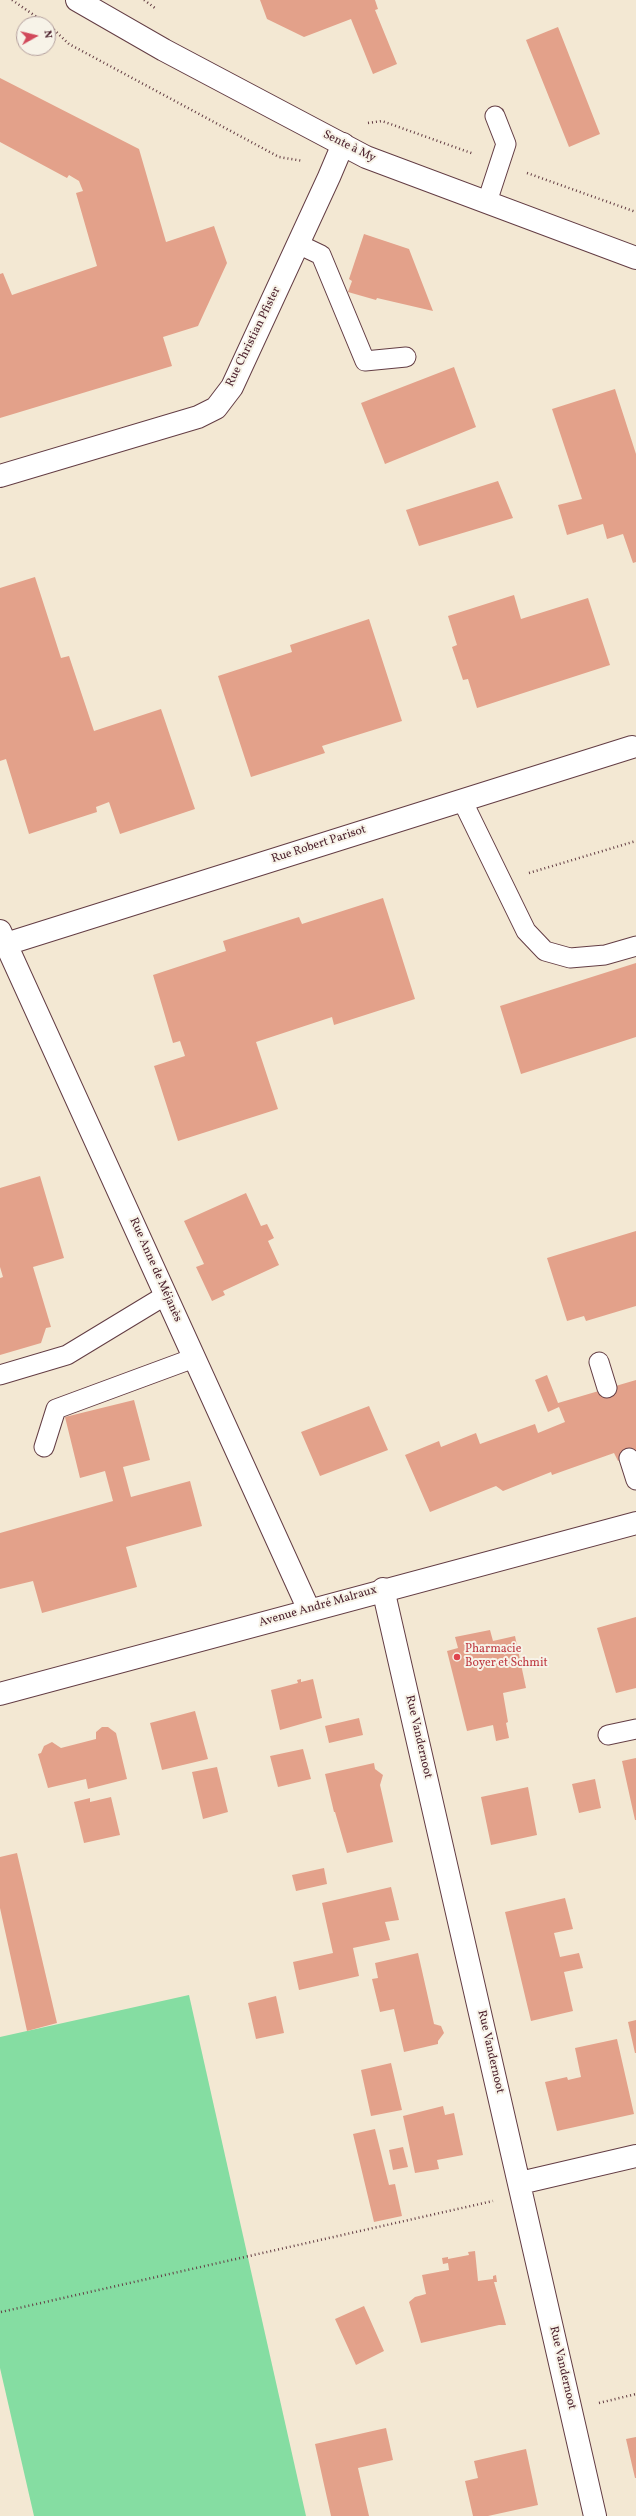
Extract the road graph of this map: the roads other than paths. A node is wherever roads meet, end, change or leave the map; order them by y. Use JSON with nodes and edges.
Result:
{"nodes":[{"id":1,"x":77,"y":0,"type":"edge"},
{"id":2,"x":495,"y":116,"type":"dead end"},
{"id":3,"x":343,"y":144,"type":"junction"},
{"id":4,"x":487,"y":202,"type":"junction"},
{"id":5,"x":298,"y":244,"type":"junction"},
{"id":6,"x":636,"y":258,"type":"edge"},
{"id":7,"x":406,"y":357,"type":"dead end"},
{"id":8,"x":0,"y":476,"type":"edge"},
{"id":9,"x":632,"y":747,"type":"dead end"},
{"id":10,"x":462,"y":800,"type":"junction"},
{"id":11,"x":3,"y":937,"type":"edge"},
{"id":12,"x":636,"y":946,"type":"edge"},
{"id":13,"x":166,"y":1295,"type":"junction"},
{"id":14,"x":194,"y":1358,"type":"junction"},
{"id":15,"x":599,"y":1362,"type":"dead end"},
{"id":16,"x":0,"y":1375,"type":"edge"},
{"id":17,"x":607,"y":1388,"type":"dead end"},
{"id":18,"x":44,"y":1447,"type":"dead end"},
{"id":19,"x":629,"y":1458,"type":"dead end"},
{"id":20,"x":636,"y":1480,"type":"edge"},
{"id":21,"x":636,"y":1523,"type":"edge"},
{"id":22,"x":383,"y":1589,"type":"junction"},
{"id":23,"x":309,"y":1610,"type":"junction"},
{"id":24,"x":0,"y":1694,"type":"edge"},
{"id":25,"x":636,"y":1729,"type":"edge"},
{"id":26,"x":608,"y":1735,"type":"dead end"},
{"id":27,"x":636,"y":2156,"type":"edge"},
{"id":28,"x":521,"y":2189,"type":"junction"},
{"id":29,"x":595,"y":2516,"type":"edge"}],
"edges":[{"from":1,"to":3,"type":"street","name":"Sente à My"},
{"from":2,"to":4,"type":"lane"},
{"from":3,"to":4,"type":"street","name":"Sente à My"},
{"from":3,"to":5,"type":"street","name":"Rue Christian Pfister"},
{"from":4,"to":6,"type":"street","name":"Sente à My"},
{"from":5,"to":7,"type":"lane"},
{"from":5,"to":8,"type":"street","name":"Rue Christian Pfister"},
{"from":9,"to":10,"type":"street","name":"Rue Robert Parisot"},
{"from":10,"to":11,"type":"street","name":"Rue Robert Parisot"},
{"from":10,"to":12,"type":"lane"},
{"from":11,"to":13,"type":"street","name":"Rue Anne de Méjanès"},
{"from":13,"to":14,"type":"street","name":"Rue Anne de Méjanès"},
{"from":13,"to":16,"type":"lane"},
{"from":14,"to":18,"type":"lane"},
{"from":14,"to":23,"type":"street","name":"Rue Anne de Méjanès"},
{"from":15,"to":17,"type":"lane"},
{"from":19,"to":20,"type":"lane"},
{"from":21,"to":22,"type":"street","name":"Avenue André Malraux"},
{"from":22,"to":23,"type":"street","name":"Avenue André Malraux"},
{"from":22,"to":28,"type":"street","name":"Rue Vandernoot"},
{"from":23,"to":24,"type":"street","name":"Avenue André Malraux"},
{"from":25,"to":26,"type":"lane"},
{"from":27,"to":28,"type":"street"},
{"from":28,"to":29,"type":"street","name":"Rue Vandernoot"}]}
